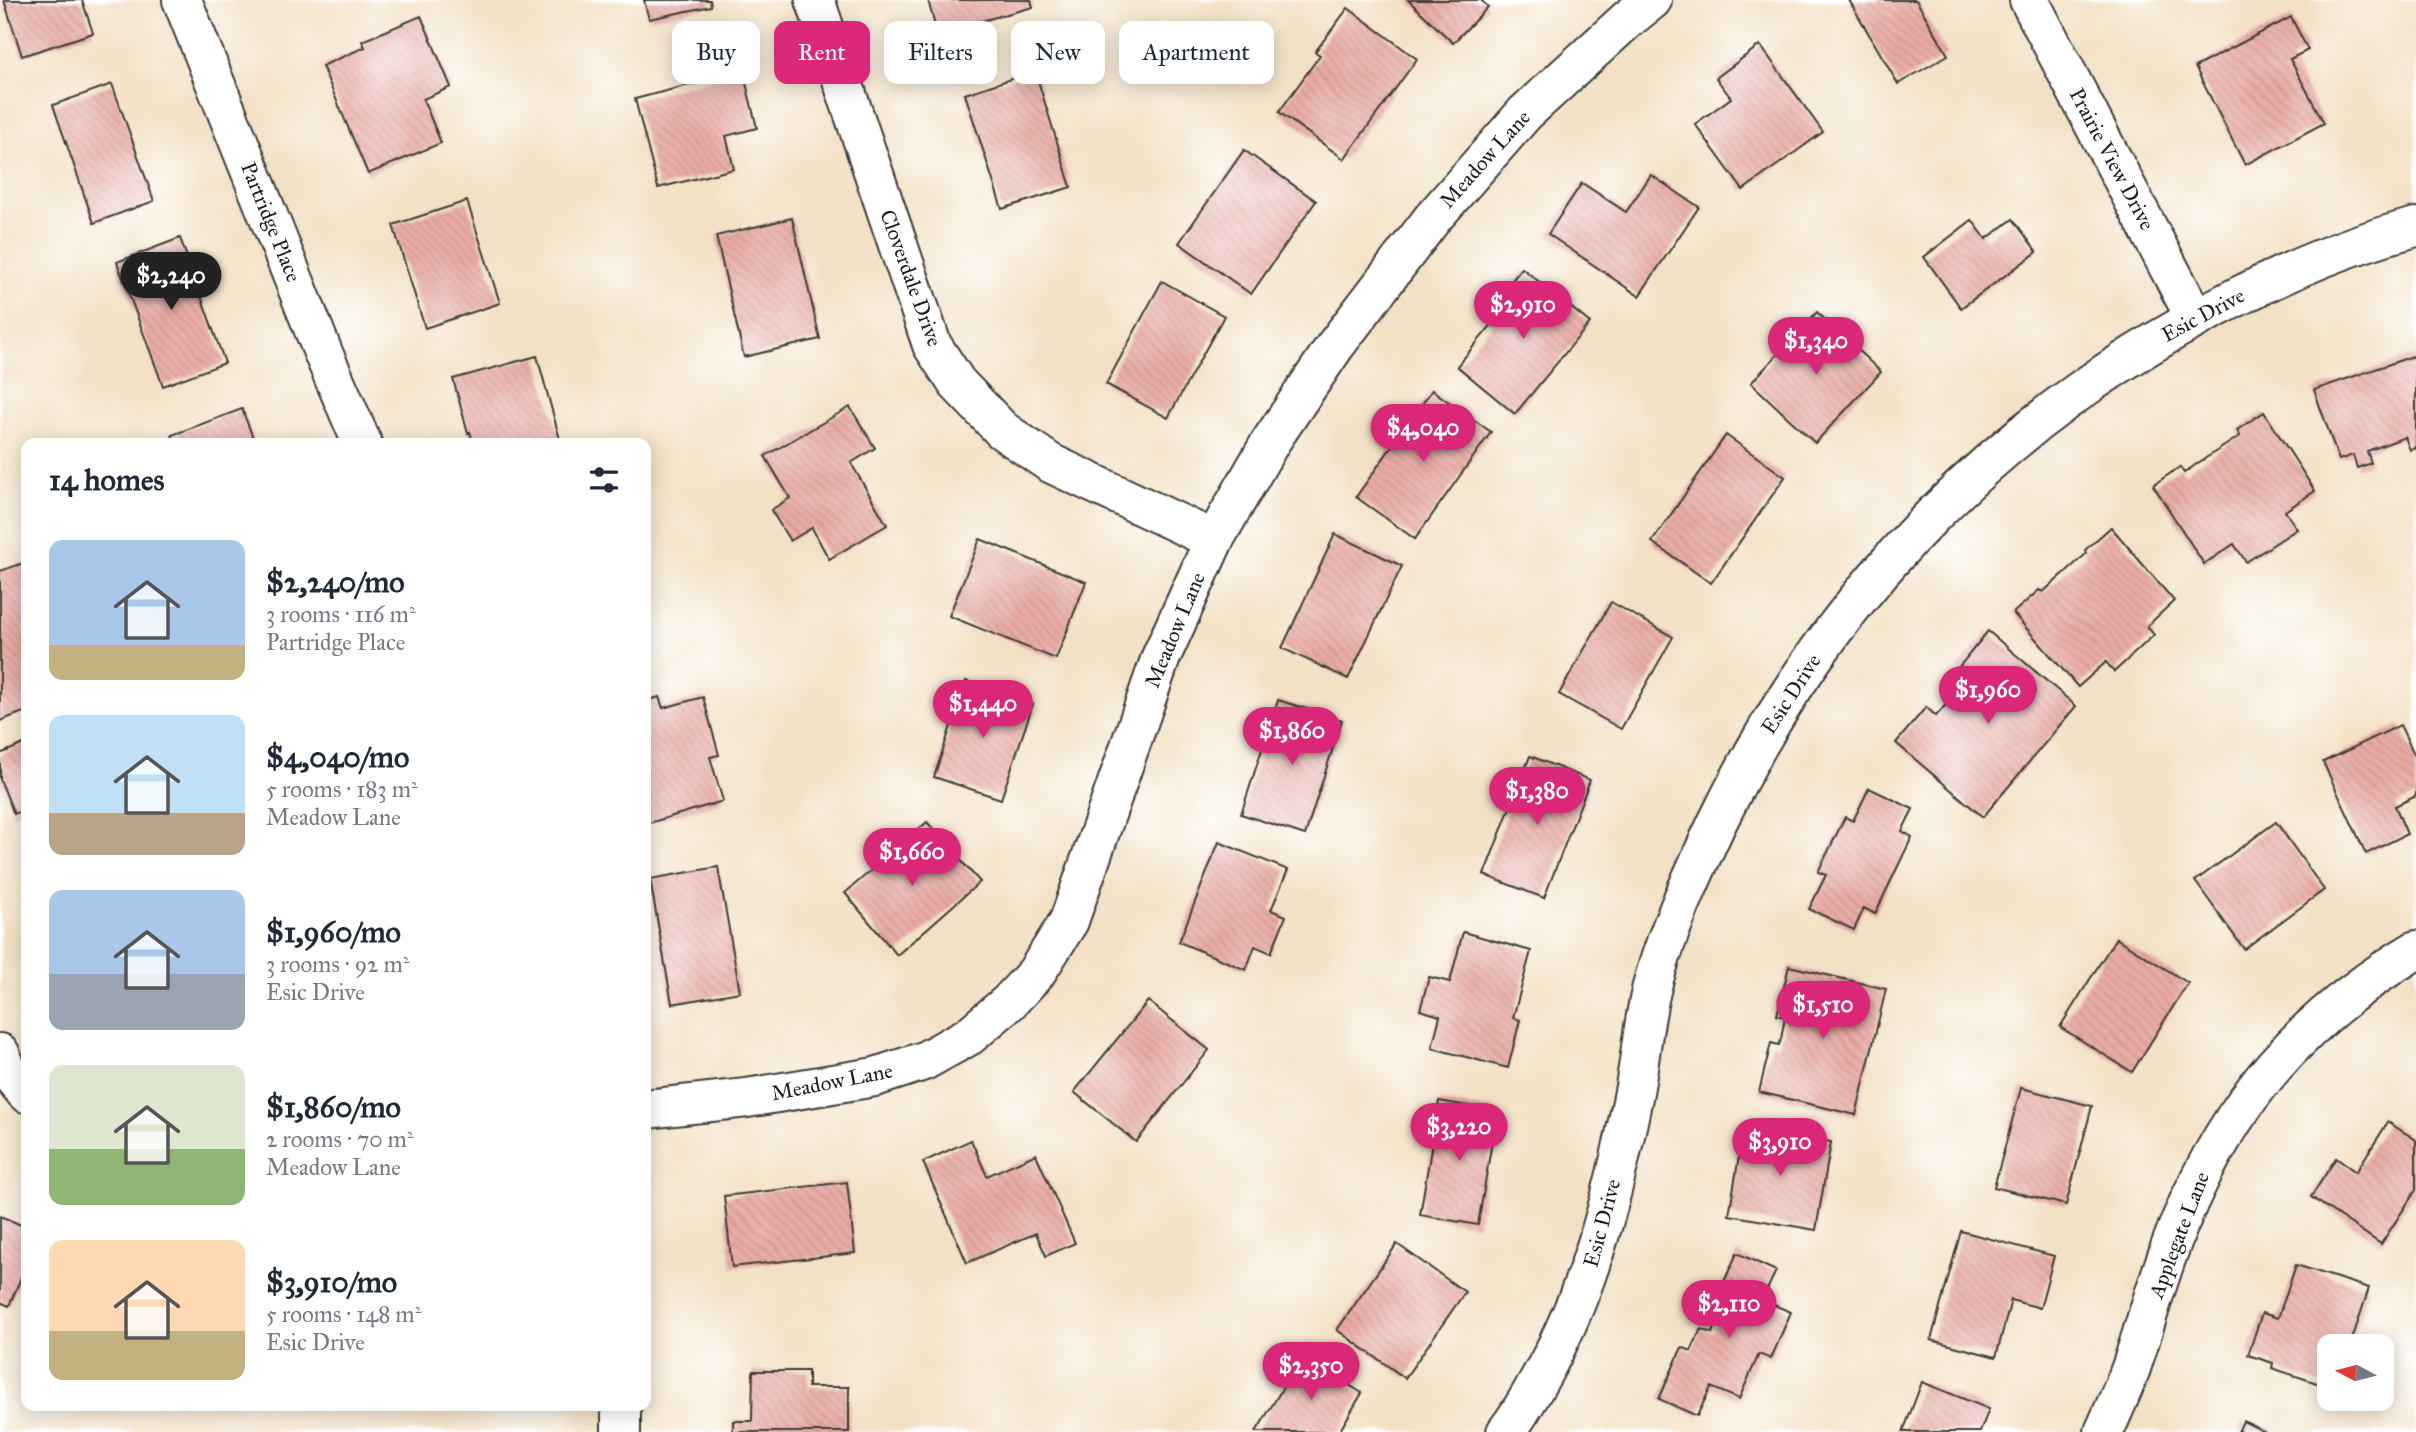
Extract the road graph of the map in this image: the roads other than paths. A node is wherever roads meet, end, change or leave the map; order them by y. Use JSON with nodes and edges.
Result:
{"nodes":[{"id":1,"x":182,"y":0,"type":"edge"},
{"id":2,"x":814,"y":0,"type":"edge"},
{"id":3,"x":1652,"y":0,"type":"edge"},
{"id":4,"x":2029,"y":0,"type":"edge"},
{"id":5,"x":2416,"y":227,"type":"edge"},
{"id":6,"x":2195,"y":318,"type":"junction"},
{"id":7,"x":360,"y":438,"type":"edge"},
{"id":8,"x":1214,"y":540,"type":"junction"},
{"id":9,"x":2416,"y":950,"type":"edge"},
{"id":10,"x":0,"y":1053,"type":"edge"},
{"id":11,"x":21,"y":1087,"type":"edge"},
{"id":12,"x":651,"y":1108,"type":"edge"},
{"id":13,"x":621,"y":1411,"type":"edge"},
{"id":14,"x":621,"y":1432,"type":"edge"},
{"id":15,"x":1506,"y":1432,"type":"edge"},
{"id":16,"x":2104,"y":1432,"type":"edge"}],
"edges":[{"from":1,"to":7,"type":"street","name":"Partridge Place"},
{"from":2,"to":8,"type":"street","name":"Cloverdale Drive"},
{"from":3,"to":8,"type":"street","name":"Meadow Lane"},
{"from":4,"to":6,"type":"street","name":"Prairie View Drive"},
{"from":5,"to":6,"type":"street","name":"Esic Drive"},
{"from":6,"to":15,"type":"street","name":"Esic Drive"},
{"from":8,"to":12,"type":"street","name":"Meadow Lane"},
{"from":9,"to":16,"type":"street","name":"Applegate Lane"},
{"from":10,"to":11,"type":"street"},
{"from":13,"to":14,"type":"street"}]}
